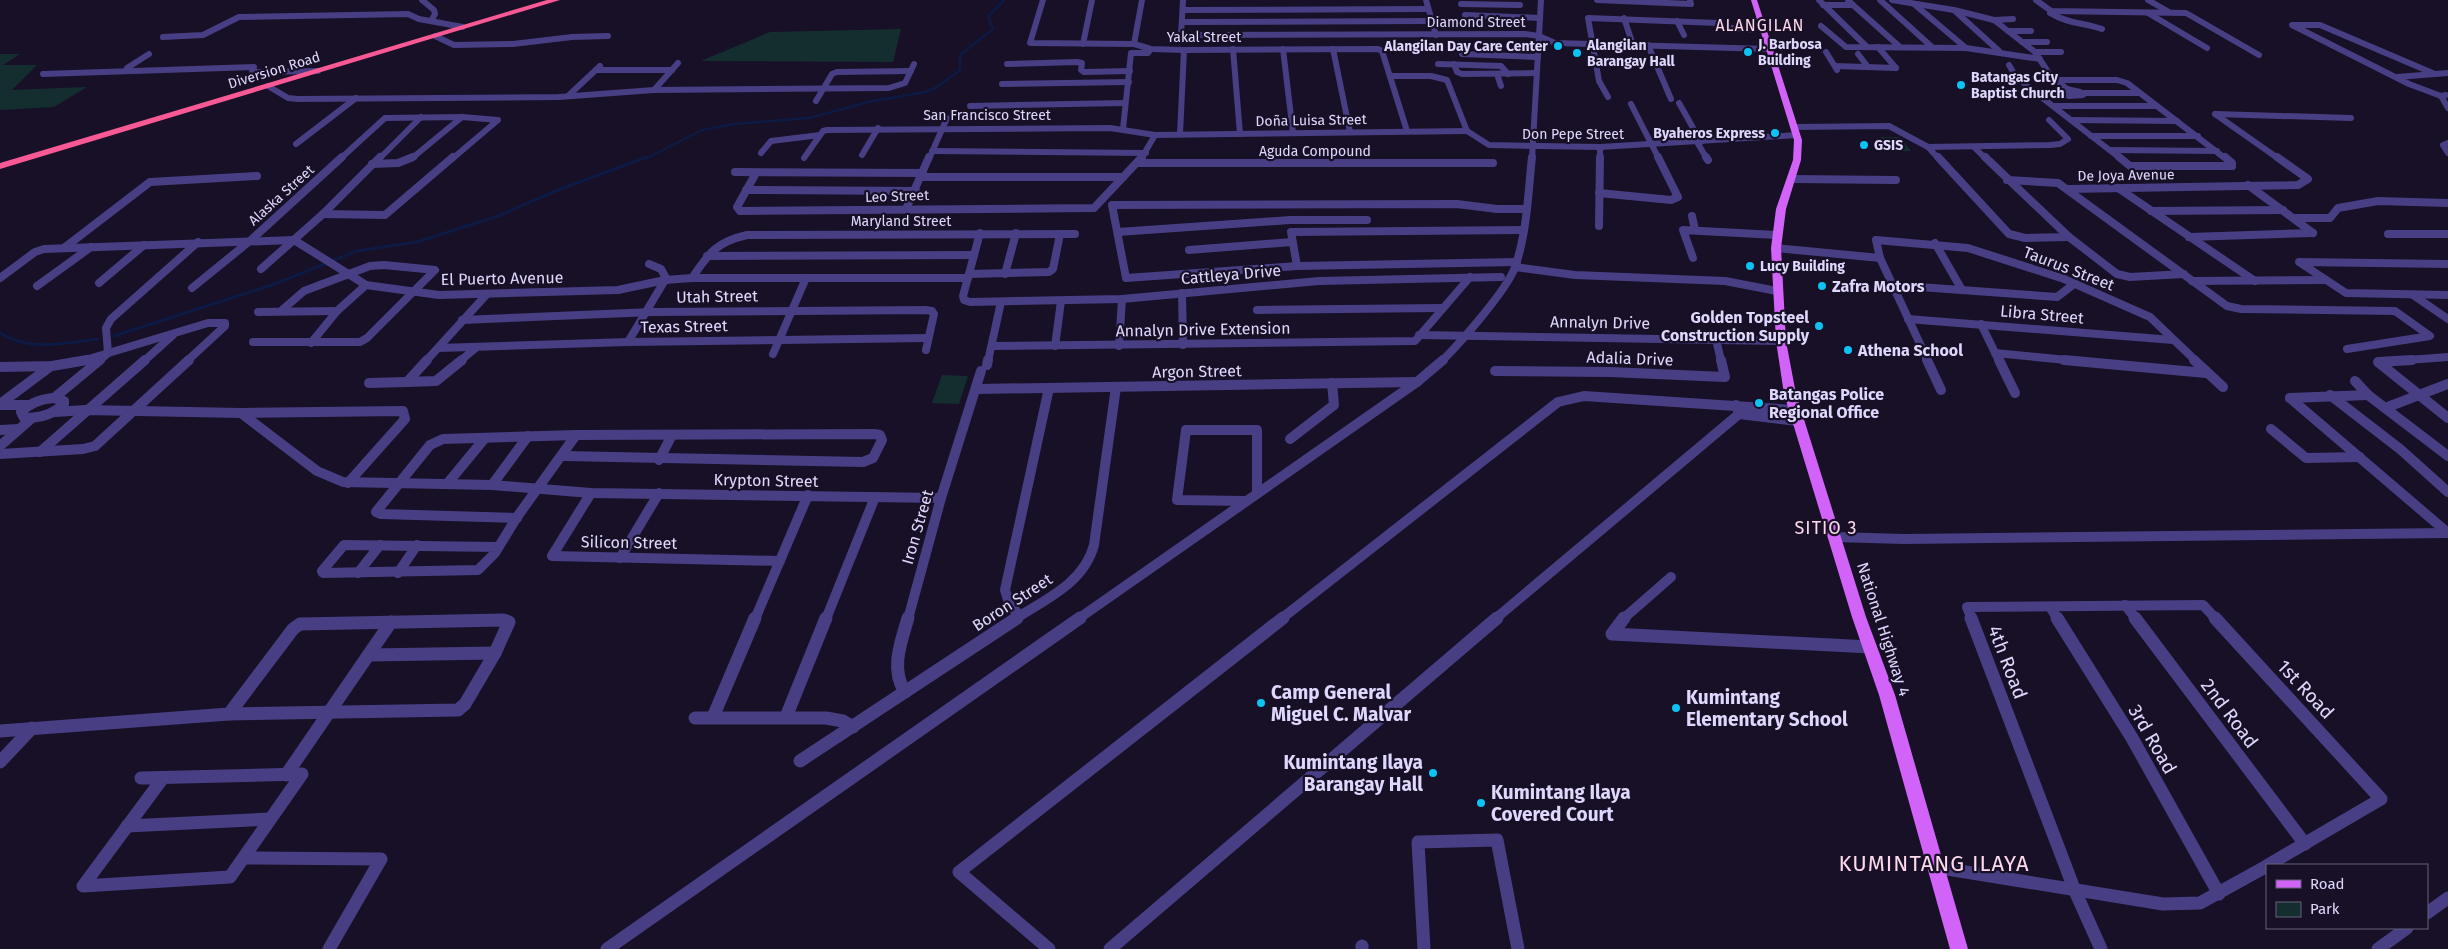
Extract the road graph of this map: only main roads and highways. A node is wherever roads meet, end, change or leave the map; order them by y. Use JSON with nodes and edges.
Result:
{"nodes":[{"id":1,"x":556,"y":0,"type":"edge"},
{"id":2,"x":1754,"y":0,"type":"edge"},
{"id":3,"x":0,"y":166,"type":"edge"},
{"id":4,"x":1959,"y":949,"type":"edge"}],
"edges":[{"from":1,"to":3,"type":"highway","name":"Diversion Road"},
{"from":2,"to":4,"type":"main road","name":"National Highway 4"}]}
